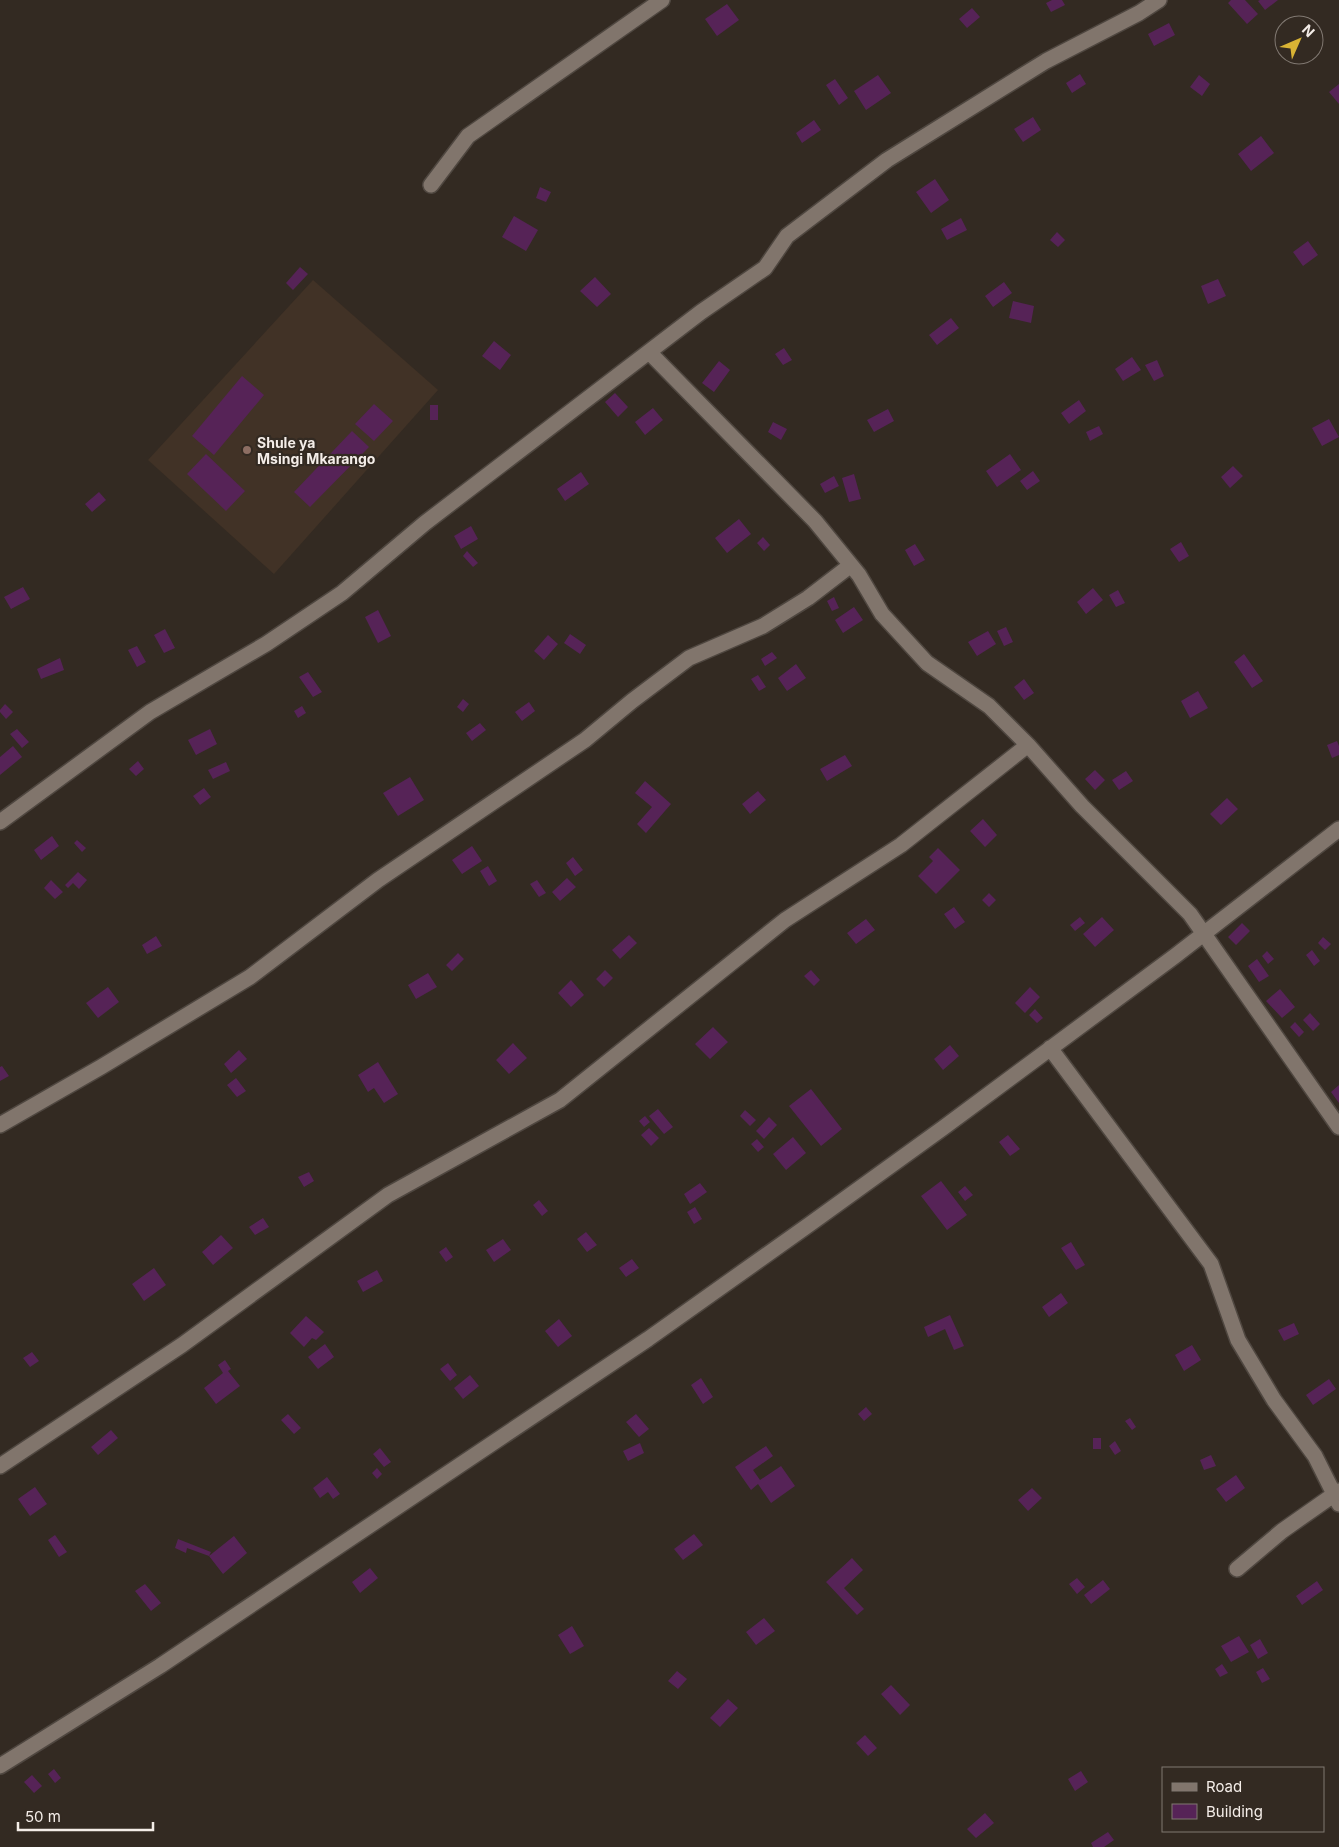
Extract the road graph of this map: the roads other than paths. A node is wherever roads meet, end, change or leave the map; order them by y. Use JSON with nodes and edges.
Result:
{"nodes":[{"id":1,"x":662,"y":0,"type":"edge"},
{"id":2,"x":1159,"y":0,"type":"edge"},
{"id":3,"x":431,"y":185,"type":"dead end"},
{"id":4,"x":649,"y":352,"type":"junction"},
{"id":5,"x":851,"y":565,"type":"junction"},
{"id":6,"x":1028,"y":745,"type":"junction"},
{"id":7,"x":0,"y":822,"type":"edge"},
{"id":8,"x":1339,"y":829,"type":"edge"},
{"id":9,"x":1203,"y":934,"type":"junction"},
{"id":10,"x":1050,"y":1048,"type":"junction"},
{"id":11,"x":0,"y":1125,"type":"edge"},
{"id":12,"x":1339,"y":1127,"type":"edge"},
{"id":13,"x":0,"y":1466,"type":"edge"},
{"id":14,"x":1337,"y":1497,"type":"edge"},
{"id":15,"x":1237,"y":1569,"type":"dead end"},
{"id":16,"x":0,"y":1766,"type":"edge"}],
"edges":[{"from":1,"to":3,"type":"street"},
{"from":2,"to":4,"type":"street"},
{"from":4,"to":5,"type":"street"},
{"from":4,"to":7,"type":"street"},
{"from":5,"to":6,"type":"street"},
{"from":5,"to":11,"type":"street"},
{"from":6,"to":9,"type":"street"},
{"from":6,"to":13,"type":"street"},
{"from":8,"to":9,"type":"street"},
{"from":9,"to":10,"type":"street"},
{"from":9,"to":12,"type":"street"},
{"from":10,"to":14,"type":"street"},
{"from":10,"to":16,"type":"street"},
{"from":14,"to":15,"type":"street"}]}
